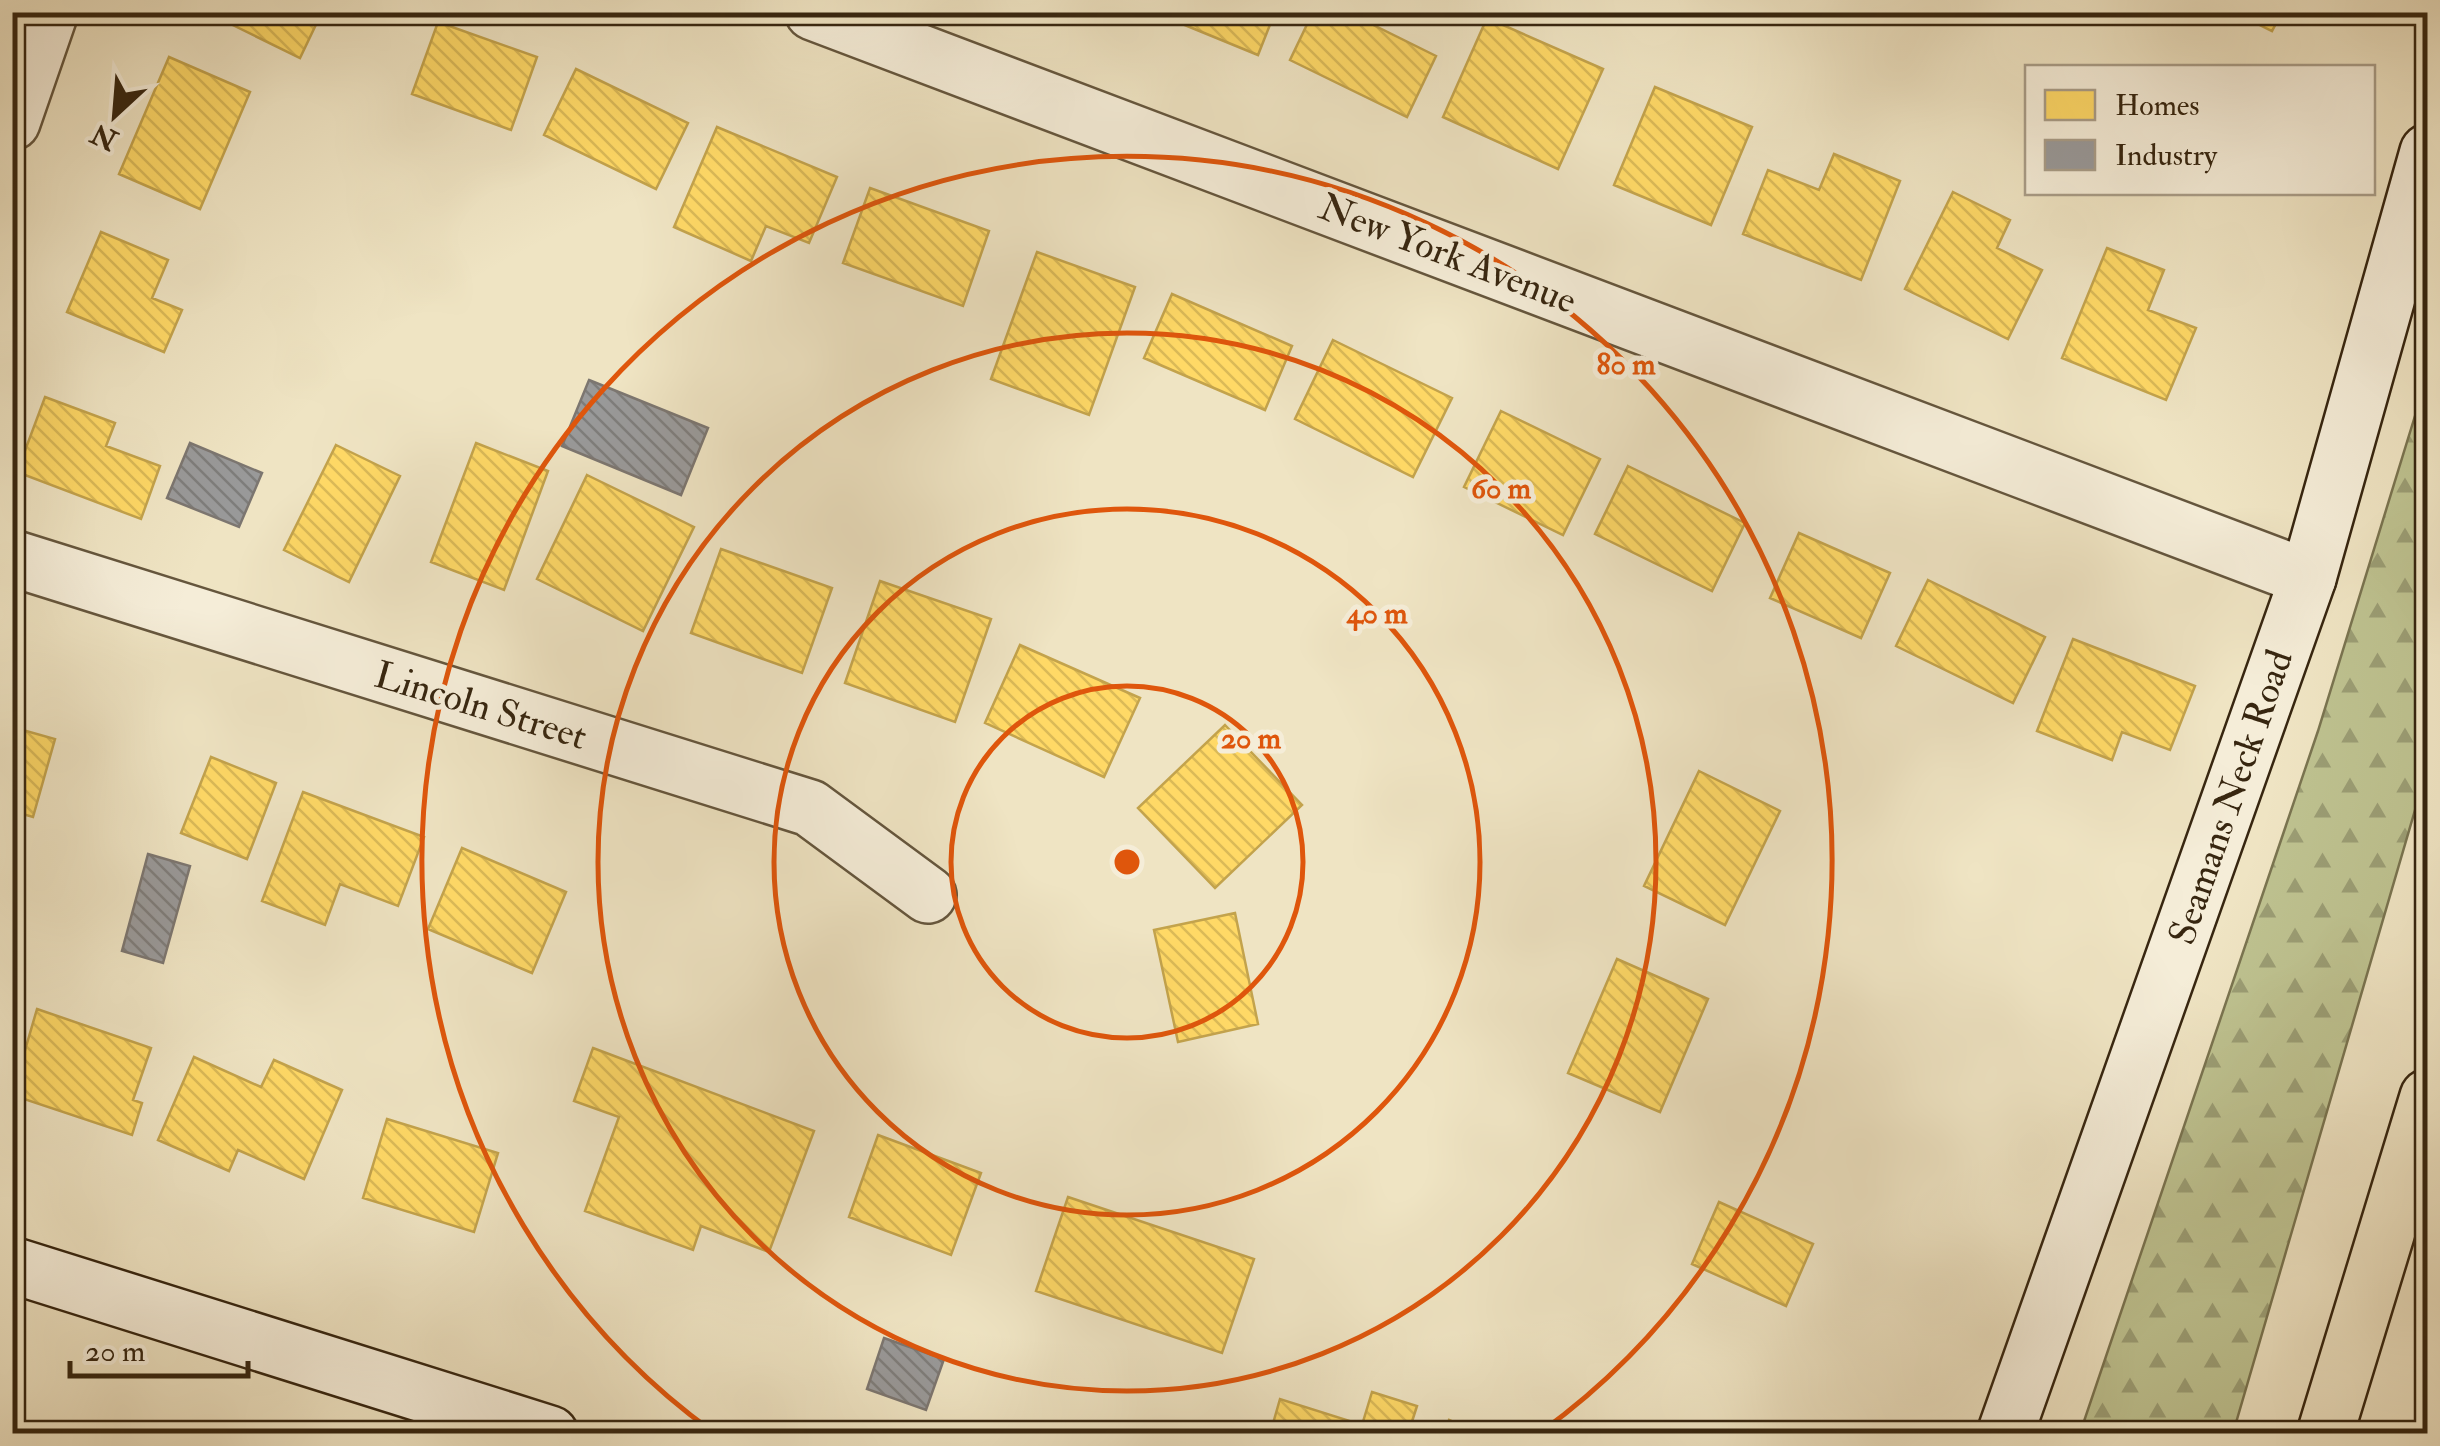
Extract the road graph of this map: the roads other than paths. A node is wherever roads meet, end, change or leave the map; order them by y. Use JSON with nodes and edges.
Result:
{"nodes":[{"id":1,"x":50,"y":12,"type":"edge"},
{"id":2,"x":814,"y":12,"type":"edge"},
{"id":3,"x":12,"y":122,"type":"edge"},
{"id":4,"x":2428,"y":152,"type":"edge"},
{"id":5,"x":12,"y":558,"type":"edge"},
{"id":6,"x":2308,"y":578,"type":"junction"},
{"id":7,"x":928,"y":895,"type":"dead end"},
{"id":8,"x":2428,"y":1097,"type":"edge"},
{"id":9,"x":12,"y":1266,"type":"edge"},
{"id":10,"x":550,"y":1434,"type":"edge"},
{"id":11,"x":2005,"y":1434,"type":"edge"},
{"id":12,"x":2325,"y":1434,"type":"edge"}],
"edges":[{"from":1,"to":3,"type":"street"},
{"from":2,"to":6,"type":"street","name":"New York Avenue"},
{"from":4,"to":6,"type":"street","name":"Seamans Neck Road"},
{"from":5,"to":7,"type":"street","name":"Lincoln Street"},
{"from":6,"to":11,"type":"street","name":"Seamans Neck Road"},
{"from":8,"to":12,"type":"highway"},
{"from":9,"to":10,"type":"street"}]}
